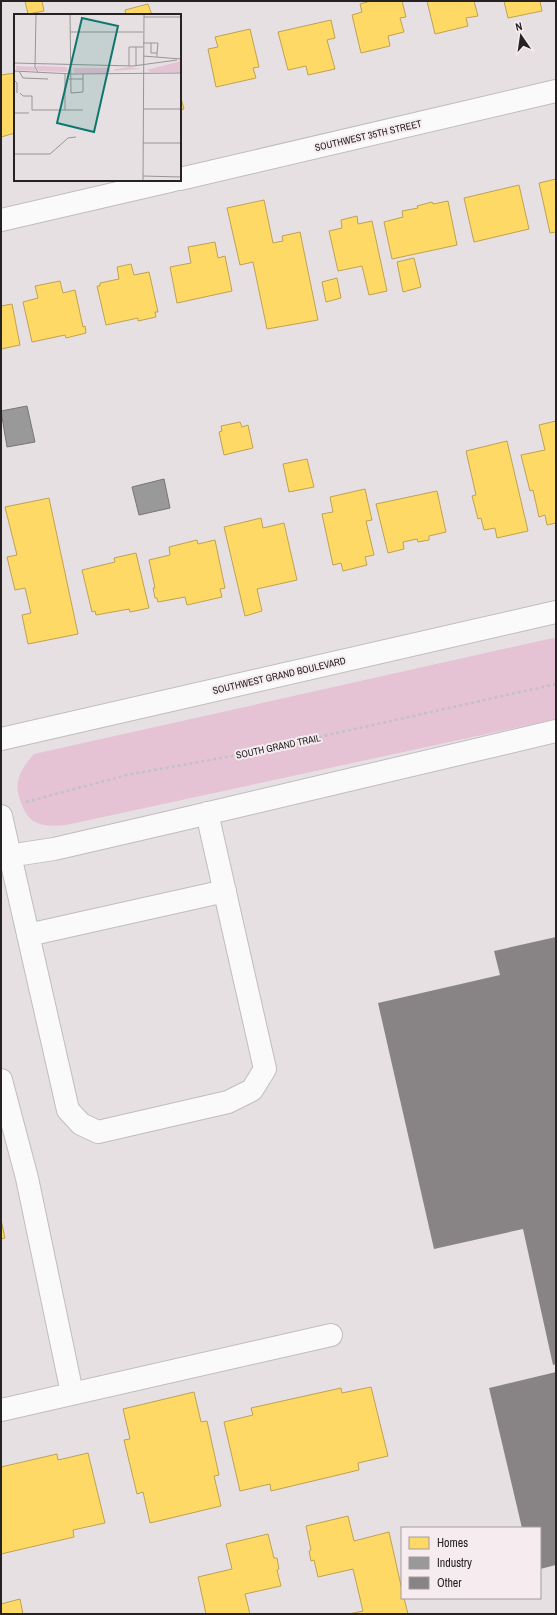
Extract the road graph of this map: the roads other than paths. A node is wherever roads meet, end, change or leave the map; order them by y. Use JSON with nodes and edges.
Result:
{"nodes":[{"id":1,"x":556,"y":92,"type":"edge"},
{"id":2,"x":181,"y":179,"type":"edge"},
{"id":3,"x":170,"y":181,"type":"edge"},
{"id":4,"x":1,"y":220,"type":"edge"},
{"id":5,"x":556,"y":612,"type":"edge"},
{"id":6,"x":556,"y":731,"type":"edge"},
{"id":7,"x":1,"y":739,"type":"edge"},
{"id":8,"x":207,"y":813,"type":"junction"},
{"id":9,"x":1,"y":816,"type":"edge"},
{"id":10,"x":5,"y":856,"type":"edge"},
{"id":11,"x":225,"y":891,"type":"junction"},
{"id":12,"x":28,"y":935,"type":"junction"},
{"id":13,"x":1,"y":1080,"type":"edge"},
{"id":14,"x":331,"y":1335,"type":"dead end"},
{"id":15,"x":72,"y":1393,"type":"junction"},
{"id":16,"x":1,"y":1410,"type":"edge"}],
"edges":[{"from":1,"to":2,"type":"street","name":"SOUTHWEST 35TH STREET"},
{"from":3,"to":4,"type":"street"},
{"from":5,"to":7,"type":"street","name":"SOUTHWEST GRAND BOULEVARD"},
{"from":6,"to":8,"type":"street"},
{"from":8,"to":10,"type":"street"},
{"from":8,"to":11,"type":"street"},
{"from":9,"to":10,"type":"street"},
{"from":10,"to":12,"type":"street"},
{"from":11,"to":12,"type":"street"},
{"from":11,"to":12,"type":"street"},
{"from":13,"to":15,"type":"street"},
{"from":14,"to":15,"type":"street"},
{"from":15,"to":16,"type":"street"}]}
